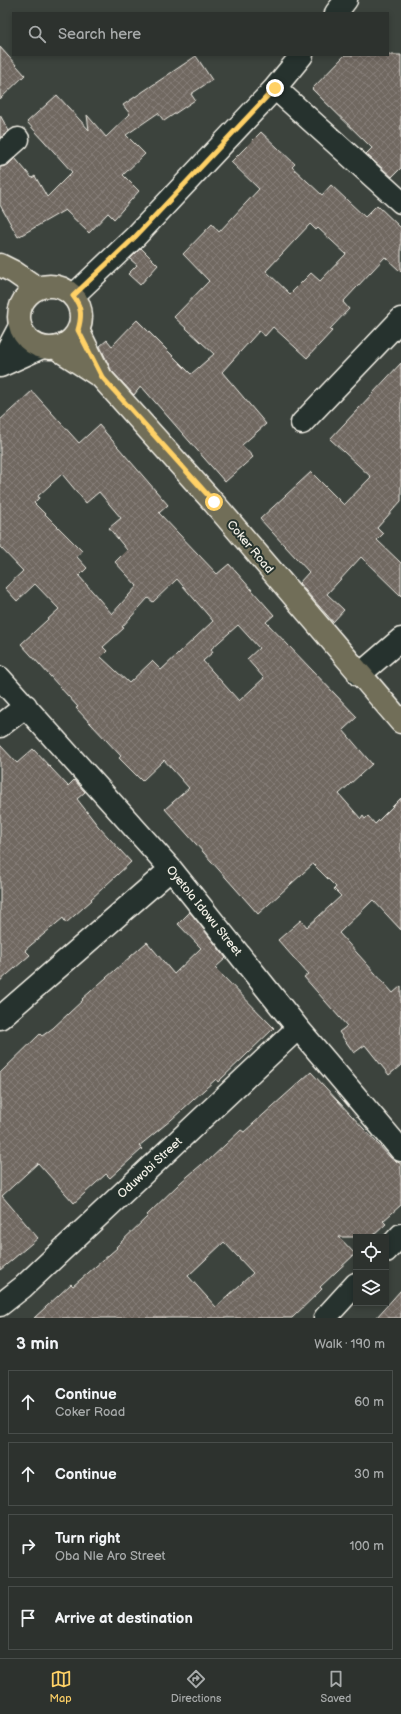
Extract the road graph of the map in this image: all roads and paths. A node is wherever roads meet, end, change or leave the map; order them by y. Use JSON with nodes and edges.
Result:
{"nodes":[{"id":1,"x":346,"y":0,"type":"edge"},
{"id":2,"x":337,"y":12,"type":"edge"},
{"id":3,"x":301,"y":56,"type":"edge"},
{"id":4,"x":275,"y":88,"type":"junction"},
{"id":5,"x":18,"y":139,"type":"dead end"},
{"id":6,"x":0,"y":155,"type":"edge"},
{"id":7,"x":401,"y":202,"type":"edge"},
{"id":8,"x":0,"y":265,"type":"edge"},
{"id":9,"x":0,"y":275,"type":"edge"},
{"id":10,"x":29,"y":295,"type":"junction"},
{"id":11,"x":73,"y":296,"type":"junction"},
{"id":12,"x":401,"y":319,"type":"edge"},
{"id":13,"x":20,"y":326,"type":"junction"},
{"id":14,"x":78,"y":330,"type":"junction"},
{"id":15,"x":48,"y":348,"type":"junction"},
{"id":16,"x":0,"y":365,"type":"edge"},
{"id":17,"x":102,"y":377,"type":"junction"},
{"id":18,"x":302,"y":423,"type":"dead end"},
{"id":19,"x":401,"y":639,"type":"edge"},
{"id":20,"x":359,"y":675,"type":"junction"},
{"id":21,"x":0,"y":678,"type":"edge"},
{"id":22,"x":26,"y":706,"type":"junction"},
{"id":23,"x":401,"y":722,"type":"edge"},
{"id":24,"x":0,"y":726,"type":"edge"},
{"id":25,"x":172,"y":869,"type":"junction"},
{"id":26,"x":0,"y":1018,"type":"edge"},
{"id":27,"x":298,"y":1028,"type":"junction"},
{"id":28,"x":401,"y":1150,"type":"edge"},
{"id":29,"x":401,"y":1235,"type":"edge"},
{"id":30,"x":389,"y":1248,"type":"edge"},
{"id":31,"x":353,"y":1287,"type":"edge"},
{"id":32,"x":0,"y":1305,"type":"edge"},
{"id":33,"x":325,"y":1318,"type":"edge"}],
"edges":[{"from":1,"to":2,"type":"street"},
{"from":3,"to":4,"type":"street"},
{"from":4,"to":7,"type":"street"},
{"from":4,"to":11,"type":"street"},
{"from":5,"to":6,"type":"street"},
{"from":8,"to":10,"type":"main road"},
{"from":9,"to":10,"type":"main road"},
{"from":10,"to":11,"type":"main road"},
{"from":10,"to":13,"type":"main road"},
{"from":11,"to":14,"type":"main road"},
{"from":12,"to":18,"type":"street"},
{"from":13,"to":15,"type":"main road"},
{"from":13,"to":16,"type":"street"},
{"from":14,"to":15,"type":"main road"},
{"from":14,"to":17,"type":"main road"},
{"from":15,"to":16,"type":"street"},
{"from":15,"to":17,"type":"main road","name":"Coker Road"},
{"from":17,"to":20,"type":"main road","name":"Coker Road"},
{"from":19,"to":20,"type":"street"},
{"from":20,"to":23,"type":"main road","name":"Coker Road"},
{"from":21,"to":22,"type":"street","name":"Oyetola Idowu Street"},
{"from":22,"to":24,"type":"street"},
{"from":22,"to":25,"type":"street","name":"Oyetola Idowu Street"},
{"from":25,"to":26,"type":"street"},
{"from":25,"to":27,"type":"street","name":"Oyetola Idowu Street"},
{"from":27,"to":28,"type":"street","name":"Oyetola Idowu Street"},
{"from":27,"to":32,"type":"street","name":"Oduwobi Street"},
{"from":29,"to":30,"type":"street"},
{"from":31,"to":33,"type":"street"}]}
